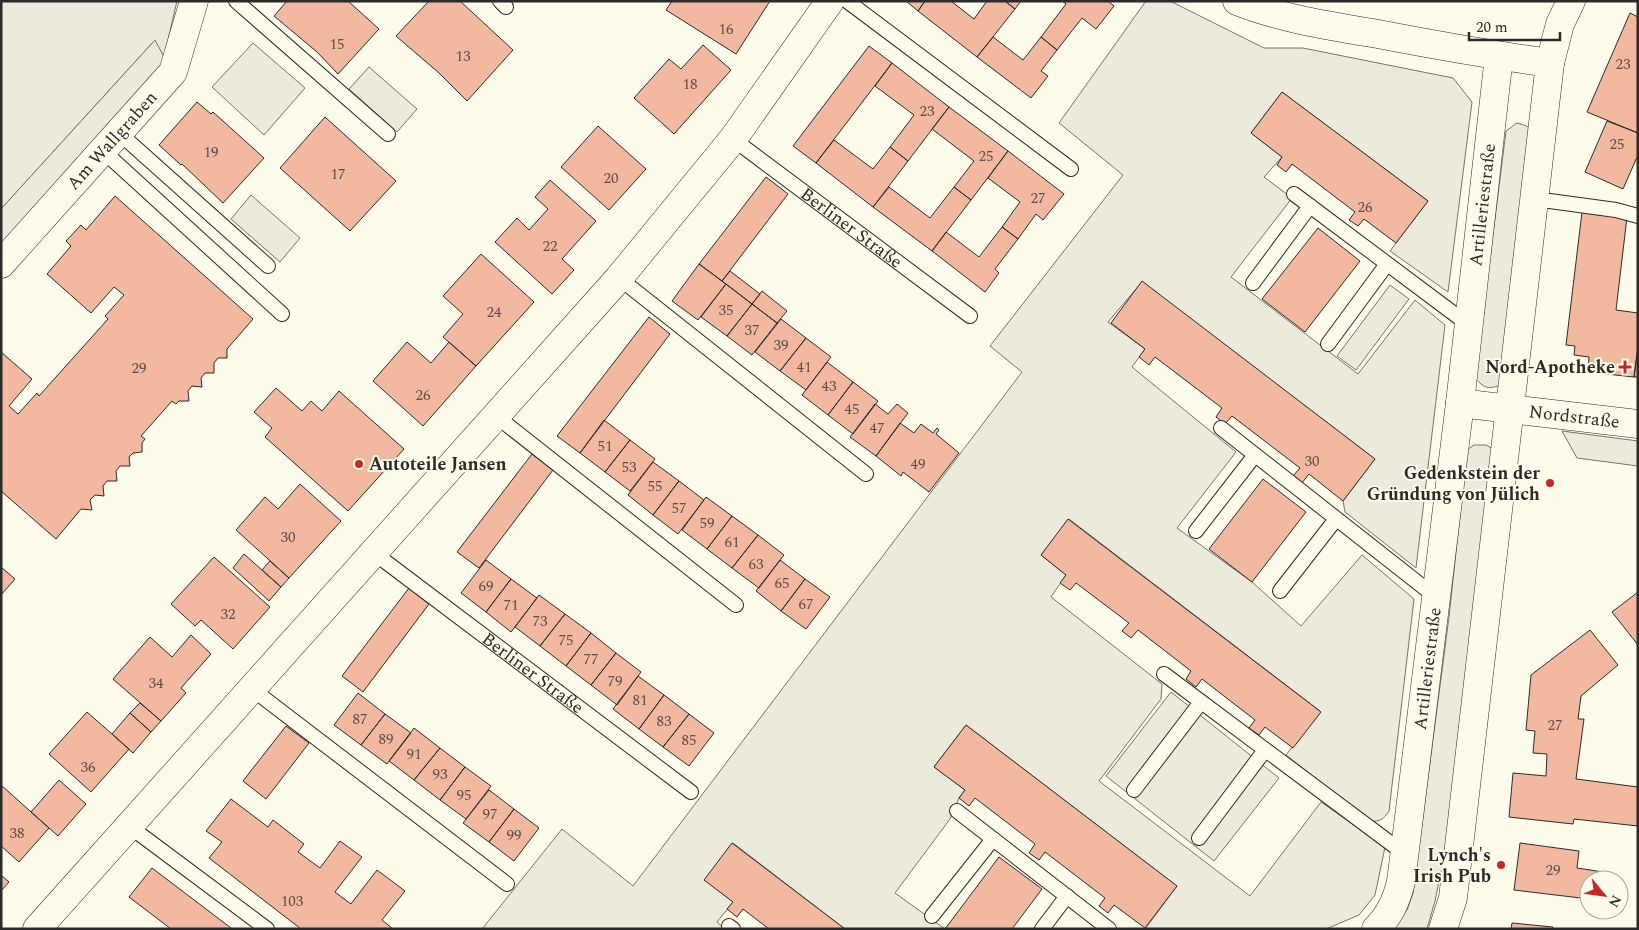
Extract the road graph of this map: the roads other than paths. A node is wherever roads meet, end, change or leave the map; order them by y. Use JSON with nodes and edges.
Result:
{"nodes":[{"id":1,"x":194,"y":1,"type":"edge"},
{"id":2,"x":236,"y":1,"type":"edge"},
{"id":3,"x":830,"y":1,"type":"edge"},
{"id":4,"x":847,"y":1,"type":"edge"},
{"id":5,"x":1237,"y":1,"type":"edge"},
{"id":6,"x":1572,"y":1,"type":"edge"},
{"id":7,"x":1499,"y":56,"type":"junction"},
{"id":8,"x":1550,"y":63,"type":"junction"},
{"id":9,"x":388,"y":134,"type":"dead end"},
{"id":10,"x":733,"y":139,"type":"junction"},
{"id":11,"x":110,"y":141,"type":"junction"},
{"id":12,"x":1071,"y":169,"type":"dead end"},
{"id":13,"x":1294,"y":194,"type":"dead end"},
{"id":14,"x":1535,"y":199,"type":"junction"},
{"id":15,"x":1310,"y":206,"type":"junction"},
{"id":16,"x":1638,"y":216,"type":"edge"},
{"id":17,"x":1,"y":264,"type":"edge"},
{"id":18,"x":1387,"y":264,"type":"junction"},
{"id":19,"x":268,"y":266,"type":"dead end"},
{"id":20,"x":619,"y":278,"type":"junction"},
{"id":21,"x":1253,"y":283,"type":"dead end"},
{"id":22,"x":282,"y":314,"type":"dead end"},
{"id":23,"x":970,"y":316,"type":"dead end"},
{"id":24,"x":1468,"y":325,"type":"junction"},
{"id":25,"x":1328,"y":344,"type":"dead end"},
{"id":26,"x":1460,"y":403,"type":"junction"},
{"id":27,"x":1511,"y":408,"type":"junction"},
{"id":28,"x":496,"y":416,"type":"junction"},
{"id":29,"x":1638,"y":424,"type":"edge"},
{"id":30,"x":1221,"y":428,"type":"dead end"},
{"id":31,"x":1255,"y":455,"type":"junction"},
{"id":32,"x":866,"y":474,"type":"dead end"},
{"id":33,"x":1336,"y":519,"type":"junction"},
{"id":34,"x":1196,"y":530,"type":"dead end"},
{"id":35,"x":374,"y":553,"type":"junction"},
{"id":36,"x":1280,"y":591,"type":"dead end"},
{"id":37,"x":1436,"y":597,"type":"junction"},
{"id":38,"x":736,"y":605,"type":"dead end"},
{"id":39,"x":1164,"y":674,"type":"dead end"},
{"id":40,"x":252,"y":689,"type":"junction"},
{"id":41,"x":1201,"y":702,"type":"junction"},
{"id":42,"x":1265,"y":750,"type":"junction"},
{"id":43,"x":1134,"y":790,"type":"dead end"},
{"id":44,"x":691,"y":792,"type":"dead end"},
{"id":45,"x":957,"y":811,"type":"dead end"},
{"id":46,"x":129,"y":826,"type":"junction"},
{"id":47,"x":993,"y":838,"type":"junction"},
{"id":48,"x":1199,"y":838,"type":"dead end"},
{"id":49,"x":1405,"y":854,"type":"junction"},
{"id":50,"x":507,"y":884,"type":"dead end"},
{"id":51,"x":1067,"y":896,"type":"junction"},
{"id":52,"x":932,"y":916,"type":"dead end"},
{"id":53,"x":37,"y":929,"type":"edge"},
{"id":54,"x":267,"y":929,"type":"edge"},
{"id":55,"x":1042,"y":929,"type":"edge"},
{"id":56,"x":1109,"y":929,"type":"edge"},
{"id":57,"x":1376,"y":929,"type":"edge"},
{"id":58,"x":1443,"y":929,"type":"edge"}],
"edges":[{"from":1,"to":11,"type":"street","name":"Am Wallgraben"},
{"from":2,"to":9,"type":"lane"},
{"from":3,"to":10,"type":"street"},
{"from":4,"to":12,"type":"lane"},
{"from":5,"to":7,"type":"street"},
{"from":6,"to":8,"type":"street"},
{"from":7,"to":8,"type":"street"},
{"from":7,"to":24,"type":"street","name":"Artilleriestraße"},
{"from":8,"to":14,"type":"street"},
{"from":10,"to":20,"type":"street"},
{"from":10,"to":23,"type":"lane","name":"Berliner Straße"},
{"from":11,"to":17,"type":"street","name":"Am Wallgraben"},
{"from":11,"to":19,"type":"lane"},
{"from":11,"to":22,"type":"lane"},
{"from":13,"to":15,"type":"lane"},
{"from":14,"to":16,"type":"lane"},
{"from":14,"to":27,"type":"street"},
{"from":15,"to":18,"type":"lane"},
{"from":15,"to":21,"type":"lane"},
{"from":18,"to":24,"type":"lane"},
{"from":18,"to":25,"type":"lane"},
{"from":20,"to":28,"type":"street"},
{"from":20,"to":32,"type":"lane"},
{"from":24,"to":26,"type":"street","name":"Artilleriestraße"},
{"from":26,"to":27,"type":"street"},
{"from":26,"to":37,"type":"street","name":"Artilleriestraße"},
{"from":27,"to":29,"type":"street","name":"Nordstraße"},
{"from":27,"to":58,"type":"street"},
{"from":28,"to":35,"type":"street"},
{"from":28,"to":38,"type":"lane"},
{"from":30,"to":31,"type":"lane"},
{"from":31,"to":33,"type":"lane"},
{"from":31,"to":34,"type":"lane"},
{"from":33,"to":36,"type":"lane"},
{"from":33,"to":37,"type":"lane"},
{"from":35,"to":40,"type":"street"},
{"from":35,"to":44,"type":"lane","name":"Berliner Straße"},
{"from":37,"to":49,"type":"street","name":"Artilleriestraße"},
{"from":39,"to":41,"type":"lane"},
{"from":40,"to":46,"type":"street"},
{"from":40,"to":50,"type":"lane"},
{"from":41,"to":42,"type":"lane"},
{"from":41,"to":43,"type":"lane"},
{"from":42,"to":48,"type":"lane"},
{"from":42,"to":49,"type":"lane"},
{"from":45,"to":47,"type":"lane"},
{"from":46,"to":53,"type":"street"},
{"from":46,"to":54,"type":"lane"},
{"from":47,"to":51,"type":"lane"},
{"from":47,"to":52,"type":"lane"},
{"from":49,"to":57,"type":"street","name":"Artilleriestraße"},
{"from":51,"to":55,"type":"lane"},
{"from":51,"to":56,"type":"lane"}]}
